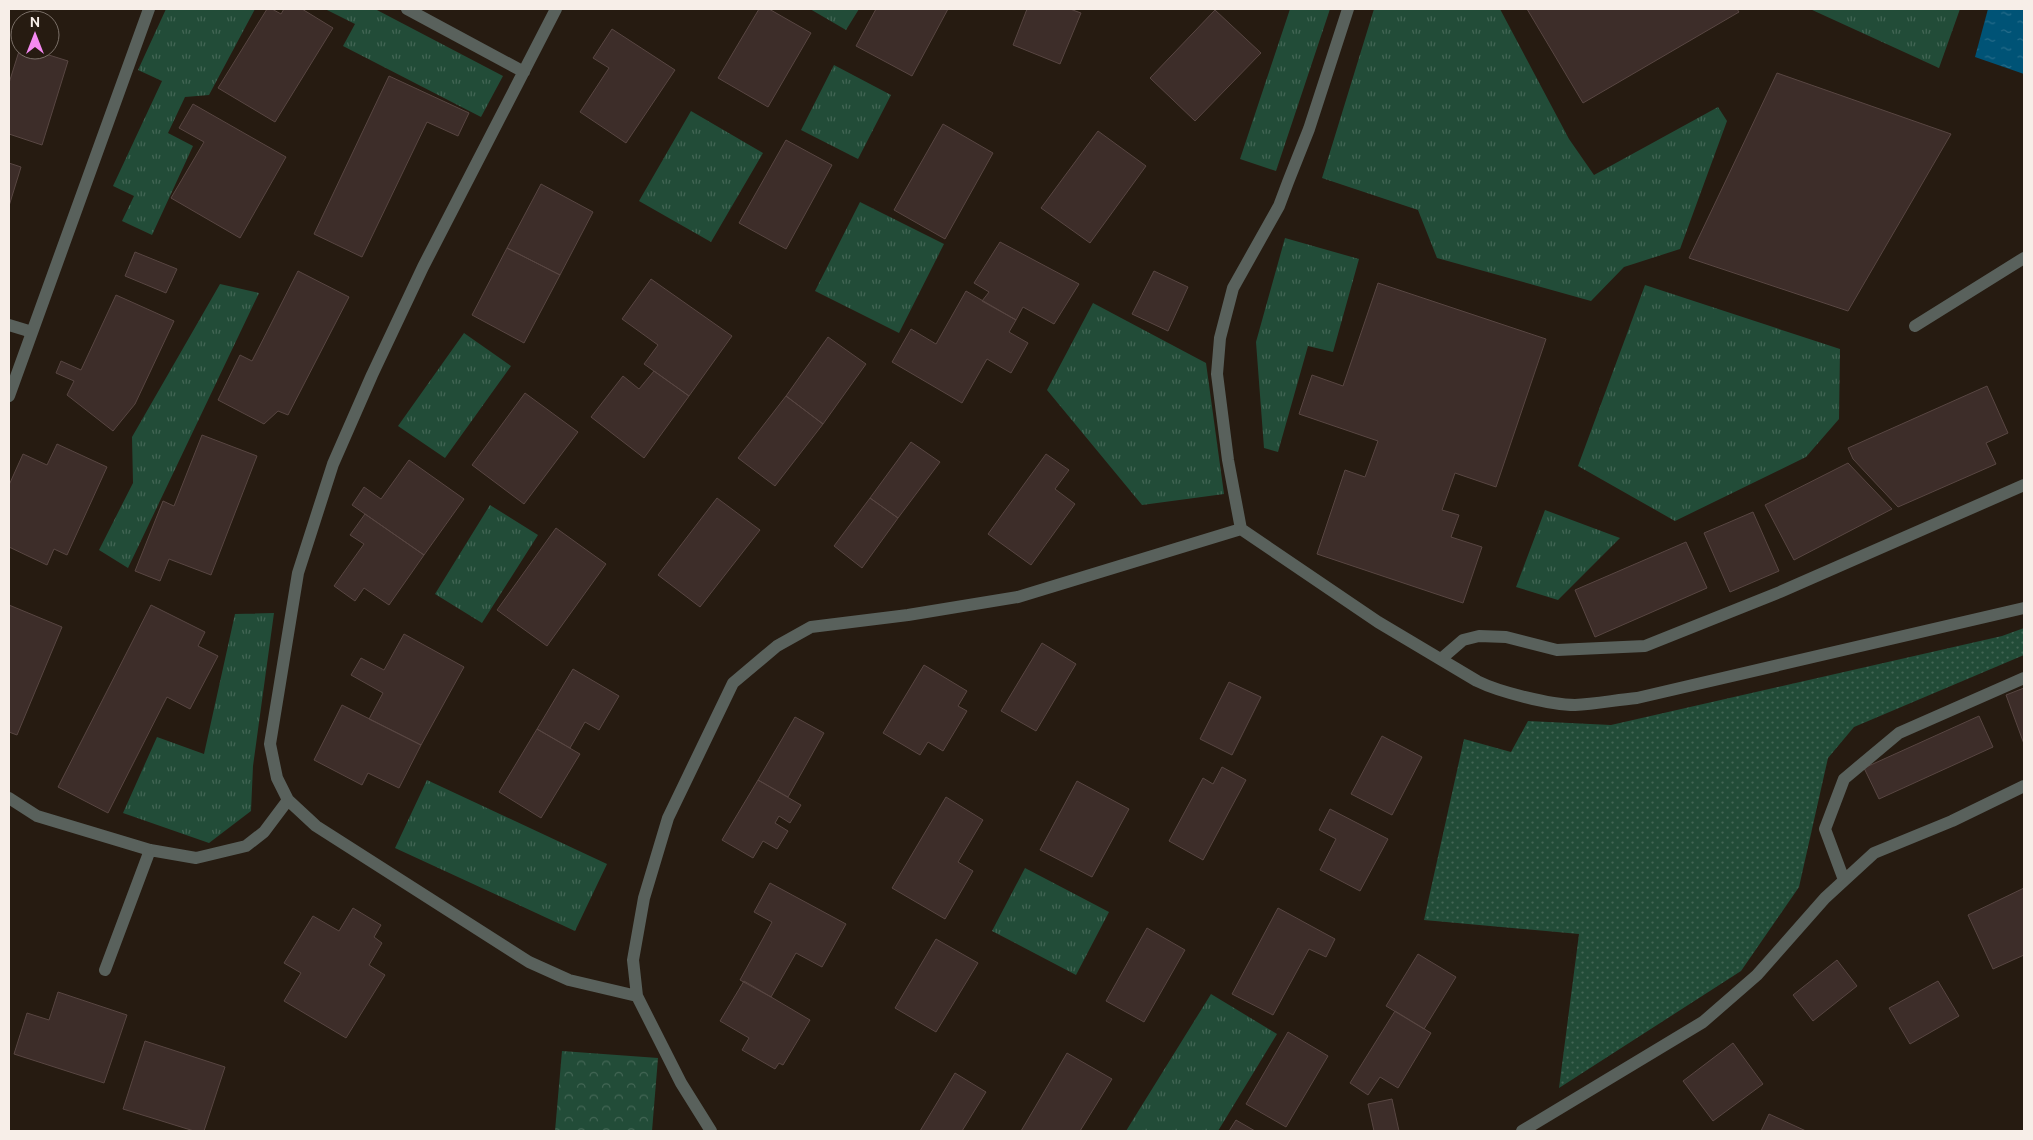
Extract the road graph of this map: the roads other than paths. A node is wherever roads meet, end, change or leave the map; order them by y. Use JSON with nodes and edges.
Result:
{"nodes":[{"id":1,"x":149,"y":9,"type":"edge"},
{"id":2,"x":407,"y":9,"type":"edge"},
{"id":3,"x":556,"y":9,"type":"edge"},
{"id":4,"x":1348,"y":9,"type":"edge"},
{"id":5,"x":524,"y":72,"type":"junction"},
{"id":6,"x":2024,"y":258,"type":"edge"},
{"id":7,"x":9,"y":325,"type":"edge"},
{"id":8,"x":1915,"y":326,"type":"dead end"},
{"id":9,"x":32,"y":332,"type":"junction"},
{"id":10,"x":9,"y":396,"type":"edge"},
{"id":11,"x":2024,"y":485,"type":"edge"},
{"id":12,"x":1241,"y":529,"type":"junction"},
{"id":13,"x":2024,"y":608,"type":"edge"},
{"id":14,"x":1441,"y":659,"type":"junction"},
{"id":15,"x":2024,"y":678,"type":"edge"},
{"id":16,"x":2024,"y":786,"type":"edge"},
{"id":17,"x":9,"y":798,"type":"edge"},
{"id":18,"x":288,"y":800,"type":"junction"},
{"id":19,"x":150,"y":850,"type":"junction"},
{"id":20,"x":1844,"y":880,"type":"junction"},
{"id":21,"x":105,"y":970,"type":"dead end"},
{"id":22,"x":637,"y":996,"type":"junction"},
{"id":23,"x":711,"y":1131,"type":"edge"},
{"id":24,"x":1522,"y":1131,"type":"edge"}],
"edges":[{"from":1,"to":9,"type":"street"},
{"from":2,"to":5,"type":"street"},
{"from":3,"to":5,"type":"street"},
{"from":4,"to":12,"type":"street"},
{"from":5,"to":18,"type":"street"},
{"from":6,"to":8,"type":"street"},
{"from":7,"to":9,"type":"street"},
{"from":9,"to":10,"type":"street"},
{"from":11,"to":14,"type":"street"},
{"from":12,"to":14,"type":"street"},
{"from":12,"to":22,"type":"street"},
{"from":13,"to":14,"type":"street"},
{"from":15,"to":20,"type":"street"},
{"from":16,"to":20,"type":"street"},
{"from":17,"to":19,"type":"street"},
{"from":18,"to":19,"type":"street"},
{"from":18,"to":22,"type":"street"},
{"from":19,"to":21,"type":"street"},
{"from":20,"to":24,"type":"street"},
{"from":22,"to":23,"type":"street"}]}
